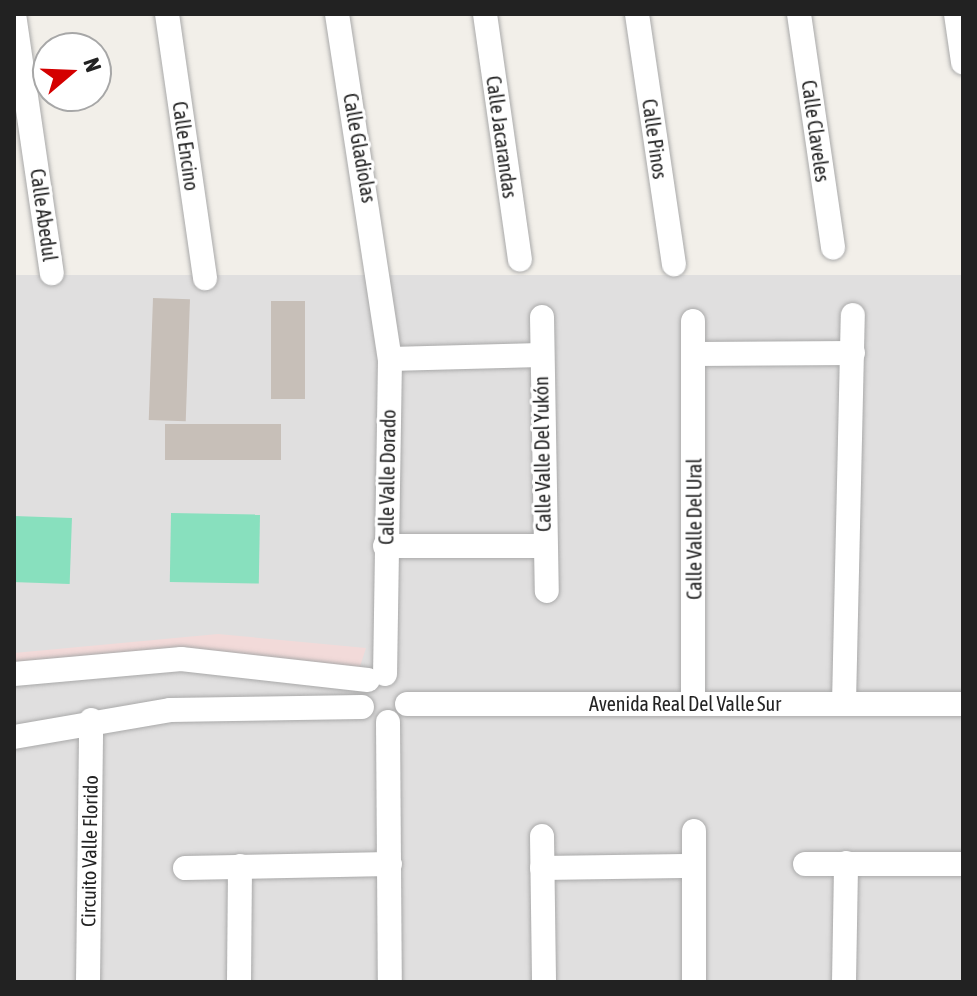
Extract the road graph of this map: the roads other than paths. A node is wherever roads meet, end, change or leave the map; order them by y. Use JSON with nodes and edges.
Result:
{"nodes":[{"id":1,"x":14,"y":14,"type":"edge"},
{"id":2,"x":167,"y":14,"type":"edge"},
{"id":3,"x":337,"y":14,"type":"edge"},
{"id":4,"x":485,"y":14,"type":"edge"},
{"id":5,"x":637,"y":14,"type":"edge"},
{"id":6,"x":799,"y":14,"type":"edge"},
{"id":7,"x":956,"y":14,"type":"edge"},
{"id":8,"x":963,"y":62,"type":"edge"},
{"id":9,"x":833,"y":248,"type":"dead end"},
{"id":10,"x":520,"y":260,"type":"dead end"},
{"id":11,"x":674,"y":264,"type":"dead end"},
{"id":12,"x":52,"y":273,"type":"dead end"},
{"id":13,"x":205,"y":278,"type":"dead end"},
{"id":14,"x":381,"y":282,"type":"joint"},
{"id":15,"x":853,"y":315,"type":"dead end"},
{"id":16,"x":542,"y":317,"type":"dead end"},
{"id":17,"x":693,"y":321,"type":"dead end"},
{"id":18,"x":853,"y":353,"type":"junction"},
{"id":19,"x":694,"y":354,"type":"junction"},
{"id":20,"x":541,"y":355,"type":"junction"},
{"id":21,"x":390,"y":359,"type":"junction"},
{"id":22,"x":385,"y":546,"type":"junction"},
{"id":23,"x":544,"y":546,"type":"junction"},
{"id":24,"x":547,"y":591,"type":"dead end"},
{"id":25,"x":14,"y":674,"type":"edge"},
{"id":26,"x":377,"y":677,"type":"junction"},
{"id":27,"x":844,"y":703,"type":"junction"},
{"id":28,"x":407,"y":704,"type":"junction"},
{"id":29,"x":693,"y":704,"type":"junction"},
{"id":30,"x":963,"y":704,"type":"edge"},
{"id":31,"x":362,"y":707,"type":"junction"},
{"id":32,"x":91,"y":720,"type":"junction"},
{"id":33,"x":388,"y":722,"type":"junction"},
{"id":34,"x":14,"y":737,"type":"edge"},
{"id":35,"x":694,"y":831,"type":"dead end"},
{"id":36,"x":542,"y":836,"type":"dead end"},
{"id":37,"x":846,"y":863,"type":"junction"},
{"id":38,"x":390,"y":864,"type":"junction"},
{"id":39,"x":805,"y":864,"type":"dead end"},
{"id":40,"x":963,"y":864,"type":"edge"},
{"id":41,"x":240,"y":866,"type":"junction"},
{"id":42,"x":693,"y":866,"type":"junction"},
{"id":43,"x":185,"y":868,"type":"dead end"},
{"id":44,"x":542,"y":868,"type":"junction"},
{"id":45,"x":88,"y":982,"type":"edge"},
{"id":46,"x":239,"y":982,"type":"edge"},
{"id":47,"x":390,"y":982,"type":"edge"},
{"id":48,"x":544,"y":982,"type":"edge"},
{"id":49,"x":694,"y":982,"type":"edge"},
{"id":50,"x":844,"y":982,"type":"edge"}],
"edges":[{"from":1,"to":12,"type":"street","name":"Calle Abedul"},
{"from":2,"to":13,"type":"street","name":"Calle Encino"},
{"from":3,"to":14,"type":"street","name":"Calle Gladiolas"},
{"from":4,"to":10,"type":"street","name":"Calle Jacarandas"},
{"from":5,"to":11,"type":"street","name":"Calle Pinos"},
{"from":6,"to":9,"type":"street","name":"Calle Claveles"},
{"from":7,"to":8,"type":"street"},
{"from":14,"to":21,"type":"street","name":"Calle Valle Dorado"},
{"from":15,"to":18,"type":"street"},
{"from":16,"to":20,"type":"street","name":"Calle Valle Del Yukón"},
{"from":17,"to":19,"type":"street","name":"Calle Valle Del Ural"},
{"from":18,"to":19,"type":"street"},
{"from":18,"to":27,"type":"street"},
{"from":19,"to":29,"type":"street","name":"Calle Valle Del Ural"},
{"from":20,"to":21,"type":"street"},
{"from":20,"to":23,"type":"street","name":"Calle Valle Del Yukón"},
{"from":21,"to":22,"type":"street","name":"Calle Valle Dorado"},
{"from":22,"to":23,"type":"street"},
{"from":22,"to":26,"type":"street","name":"Calle Valle Dorado"},
{"from":23,"to":24,"type":"street","name":"Calle Valle Del Yukón"},
{"from":25,"to":26,"type":"street"},
{"from":26,"to":28,"type":"street"},
{"from":26,"to":31,"type":"street","name":"Calle Valle Dorado"},
{"from":27,"to":29,"type":"street","name":"Avenida Real Del Valle Sur"},
{"from":27,"to":30,"type":"street","name":"Avenida Real Del Valle Sur"},
{"from":28,"to":29,"type":"street","name":"Avenida Real Del Valle Sur"},
{"from":28,"to":33,"type":"street"},
{"from":31,"to":32,"type":"street"},
{"from":31,"to":33,"type":"street"},
{"from":32,"to":34,"type":"street"},
{"from":32,"to":45,"type":"street","name":"Circuito Valle Florido"},
{"from":33,"to":38,"type":"street"},
{"from":35,"to":42,"type":"street"},
{"from":36,"to":44,"type":"street"},
{"from":37,"to":39,"type":"street"},
{"from":37,"to":40,"type":"street"},
{"from":37,"to":50,"type":"street"},
{"from":38,"to":41,"type":"street"},
{"from":38,"to":47,"type":"street"},
{"from":41,"to":43,"type":"street"},
{"from":41,"to":46,"type":"street"},
{"from":42,"to":44,"type":"street"},
{"from":42,"to":49,"type":"street"},
{"from":44,"to":48,"type":"street"}]}
